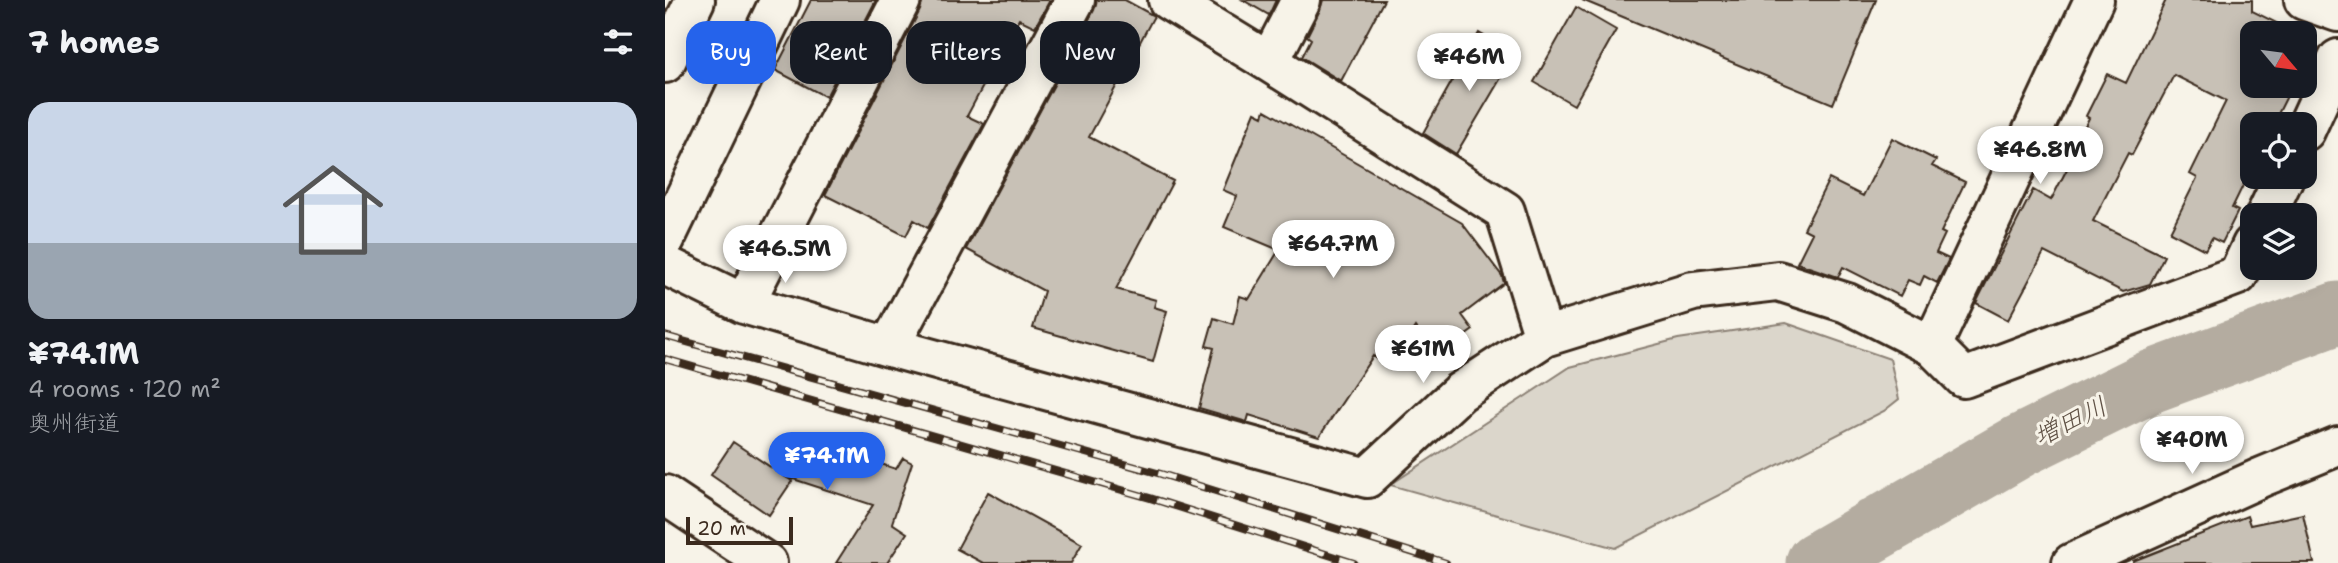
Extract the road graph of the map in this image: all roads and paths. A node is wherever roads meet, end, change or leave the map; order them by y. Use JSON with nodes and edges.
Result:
{"nodes":[{"id":1,"x":695,"y":0,"type":"edge"},
{"id":2,"x":780,"y":0,"type":"edge"},
{"id":3,"x":901,"y":0,"type":"edge"},
{"id":4,"x":1075,"y":0,"type":"edge"},
{"id":5,"x":1168,"y":0,"type":"edge"},
{"id":6,"x":1301,"y":0,"type":"edge"},
{"id":7,"x":2094,"y":0,"type":"edge"},
{"id":8,"x":2304,"y":0,"type":"edge"},
{"id":9,"x":2338,"y":12,"type":"edge"},
{"id":10,"x":2338,"y":59,"type":"edge"},
{"id":11,"x":1269,"y":62,"type":"junction"},
{"id":12,"x":665,"y":63,"type":"edge"},
{"id":13,"x":2314,"y":112,"type":"edge"},
{"id":14,"x":665,"y":239,"type":"edge"},
{"id":15,"x":665,"y":265,"type":"edge"},
{"id":16,"x":2240,"y":271,"type":"edge"},
{"id":17,"x":744,"y":304,"type":"junction"},
{"id":18,"x":1544,"y":337,"type":"junction"},
{"id":19,"x":1932,"y":346,"type":"junction"},
{"id":20,"x":889,"y":347,"type":"junction"},
{"id":21,"x":2338,"y":446,"type":"edge"},
{"id":22,"x":665,"y":495,"type":"edge"},
{"id":23,"x":767,"y":563,"type":"edge"},
{"id":24,"x":2071,"y":563,"type":"edge"}],
"edges":[{"from":1,"to":12,"type":"street"},
{"from":2,"to":14,"type":"street"},
{"from":3,"to":17,"type":"street"},
{"from":4,"to":20,"type":"street"},
{"from":5,"to":11,"type":"street"},
{"from":6,"to":11,"type":"street"},
{"from":7,"to":19,"type":"street"},
{"from":8,"to":9,"type":"street"},
{"from":10,"to":13,"type":"street"},
{"from":11,"to":18,"type":"street"},
{"from":15,"to":17,"type":"street"},
{"from":16,"to":19,"type":"street"},
{"from":17,"to":20,"type":"street"},
{"from":18,"to":19,"type":"street"},
{"from":18,"to":20,"type":"street"},
{"from":21,"to":24,"type":"street"},
{"from":22,"to":23,"type":"street"}]}
